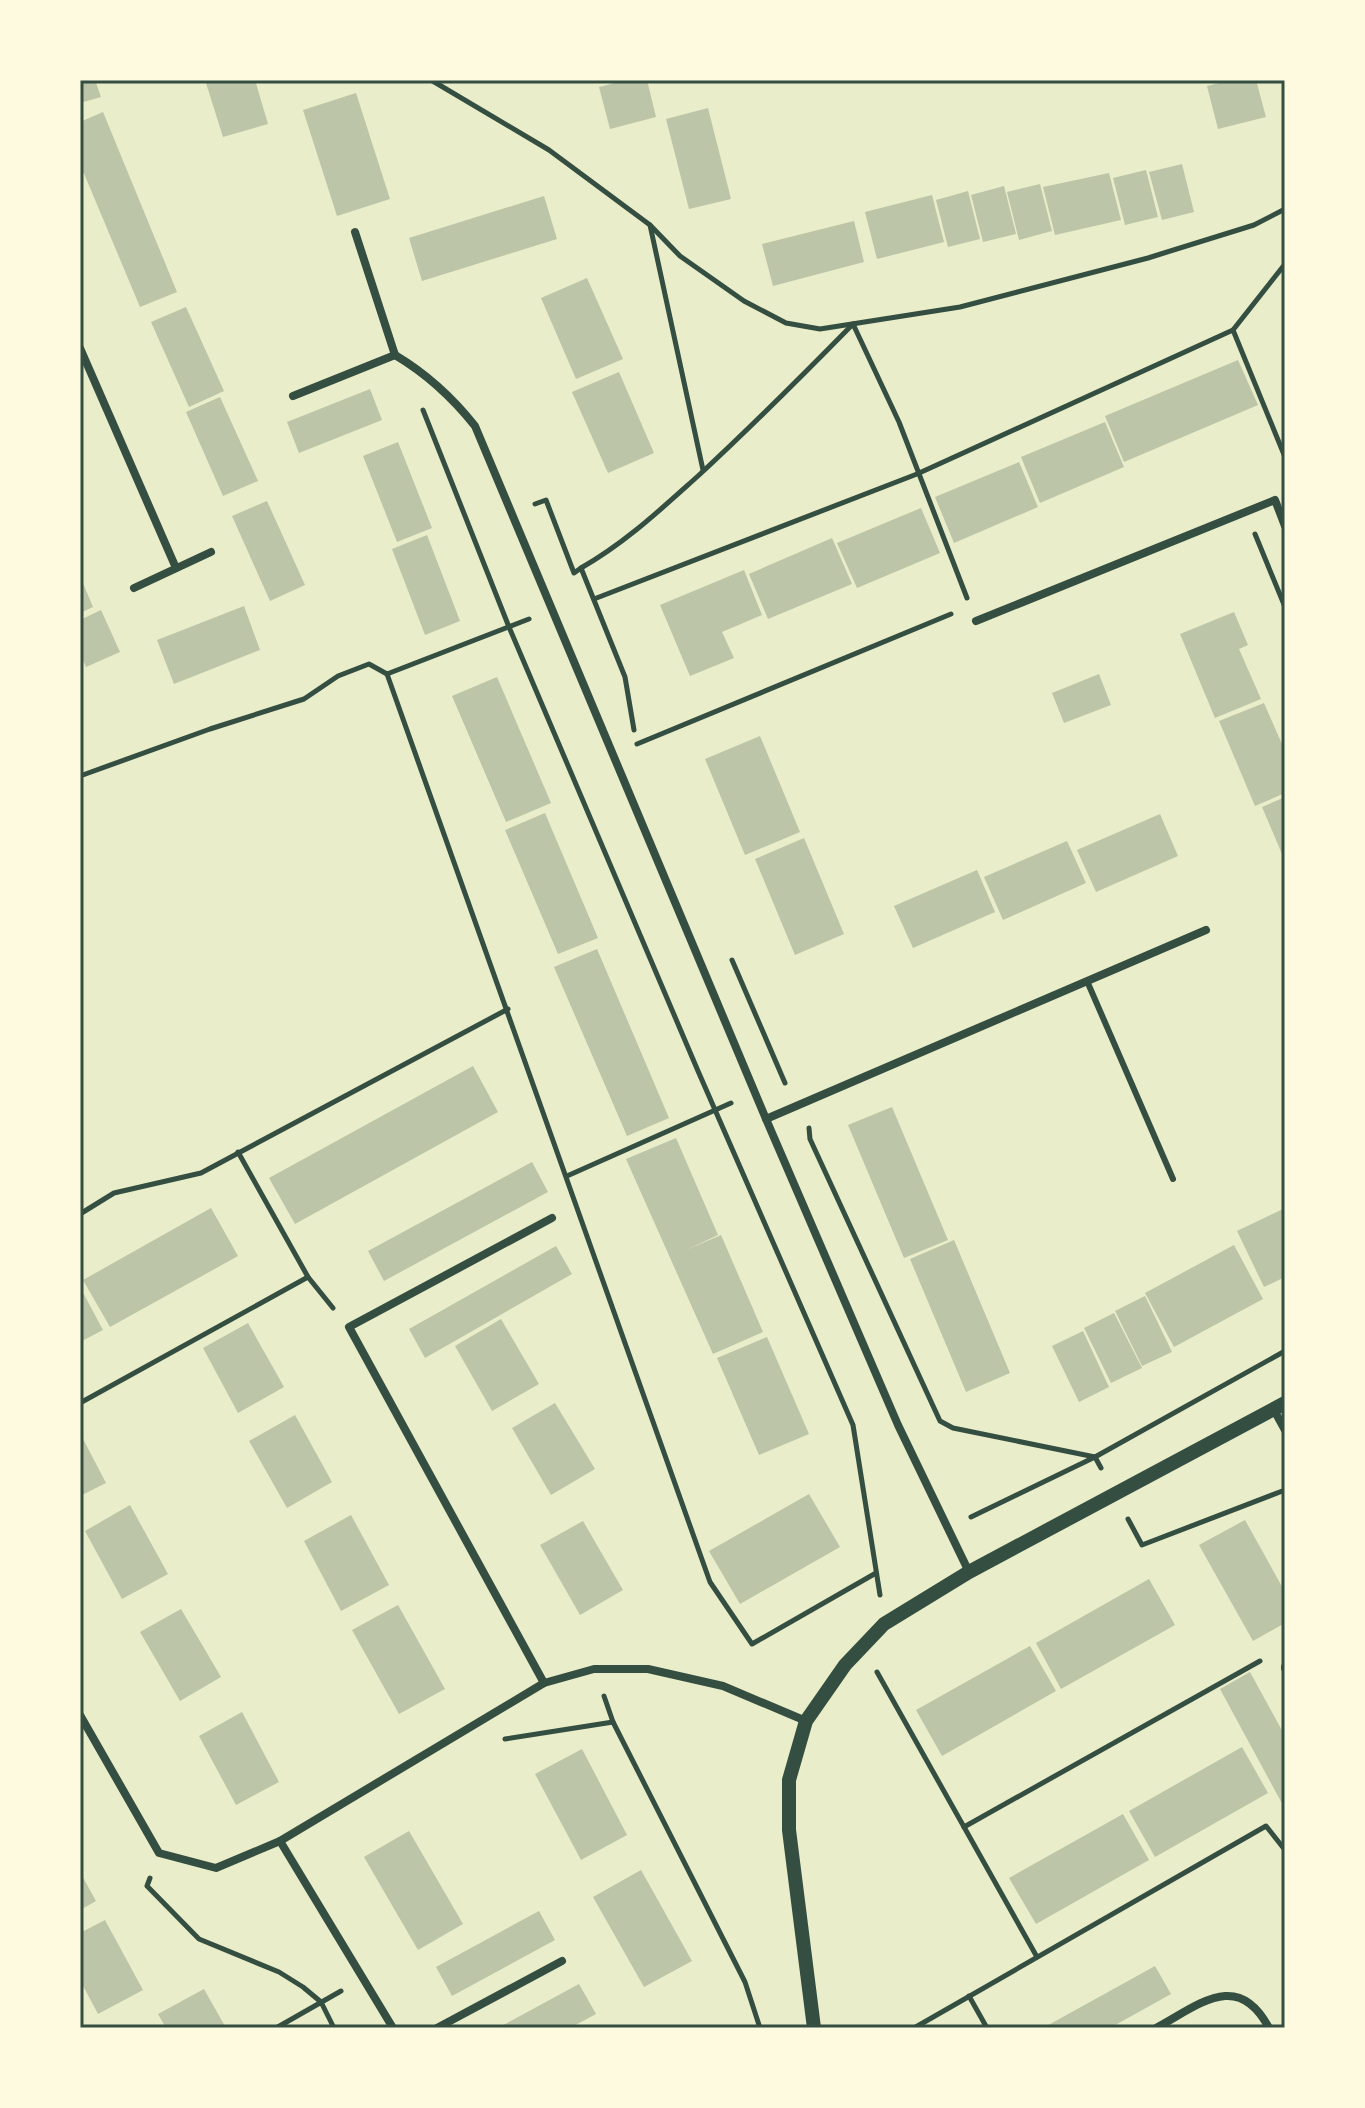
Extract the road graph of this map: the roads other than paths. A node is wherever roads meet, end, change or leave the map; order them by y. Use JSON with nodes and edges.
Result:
{"nodes":[{"id":1,"x":355,"y":232,"type":"dead end"},
{"id":2,"x":80,"y":348,"type":"edge"},
{"id":3,"x":395,"y":355,"type":"junction"},
{"id":4,"x":293,"y":396,"type":"dead end"},
{"id":5,"x":1285,"y":526,"type":"edge"},
{"id":6,"x":211,"y":552,"type":"dead end"},
{"id":7,"x":176,"y":568,"type":"junction"},
{"id":8,"x":134,"y":588,"type":"dead end"},
{"id":9,"x":976,"y":621,"type":"road end"},
{"id":10,"x":1206,"y":930,"type":"dead end"},
{"id":11,"x":1087,"y":981,"type":"junction"},
{"id":12,"x":766,"y":1119,"type":"junction"},
{"id":13,"x":1173,"y":1179,"type":"dead end"},
{"id":14,"x":552,"y":1218,"type":"dead end"},
{"id":15,"x":1280,"y":1406,"type":"edge"},
{"id":16,"x":1285,"y":1430,"type":"edge"},
{"id":17,"x":969,"y":1572,"type":"junction"},
{"id":18,"x":544,"y":1683,"type":"junction"},
{"id":19,"x":80,"y":1715,"type":"edge"},
{"id":20,"x":806,"y":1721,"type":"junction"},
{"id":21,"x":280,"y":1841,"type":"junction"},
{"id":22,"x":562,"y":1961,"type":"dead end"},
{"id":23,"x":393,"y":2028,"type":"edge"},
{"id":24,"x":437,"y":2028,"type":"edge"},
{"id":25,"x":814,"y":2028,"type":"edge"},
{"id":26,"x":1156,"y":2028,"type":"edge"},
{"id":27,"x":1269,"y":2028,"type":"edge"}],
"edges":[{"from":1,"to":3,"type":"street"},
{"from":2,"to":7,"type":"street"},
{"from":3,"to":4,"type":"street"},
{"from":3,"to":12,"type":"street"},
{"from":5,"to":9,"type":"street"},
{"from":6,"to":7,"type":"street"},
{"from":7,"to":8,"type":"street"},
{"from":10,"to":11,"type":"street"},
{"from":11,"to":12,"type":"street"},
{"from":11,"to":13,"type":"lane"},
{"from":12,"to":17,"type":"street"},
{"from":14,"to":18,"type":"street"},
{"from":15,"to":16,"type":"street"},
{"from":15,"to":17,"type":"street"},
{"from":17,"to":20,"type":"street"},
{"from":18,"to":20,"type":"street"},
{"from":18,"to":21,"type":"street"},
{"from":19,"to":21,"type":"street"},
{"from":20,"to":25,"type":"street"},
{"from":21,"to":23,"type":"street"},
{"from":22,"to":24,"type":"street"},
{"from":26,"to":27,"type":"street"}]}
